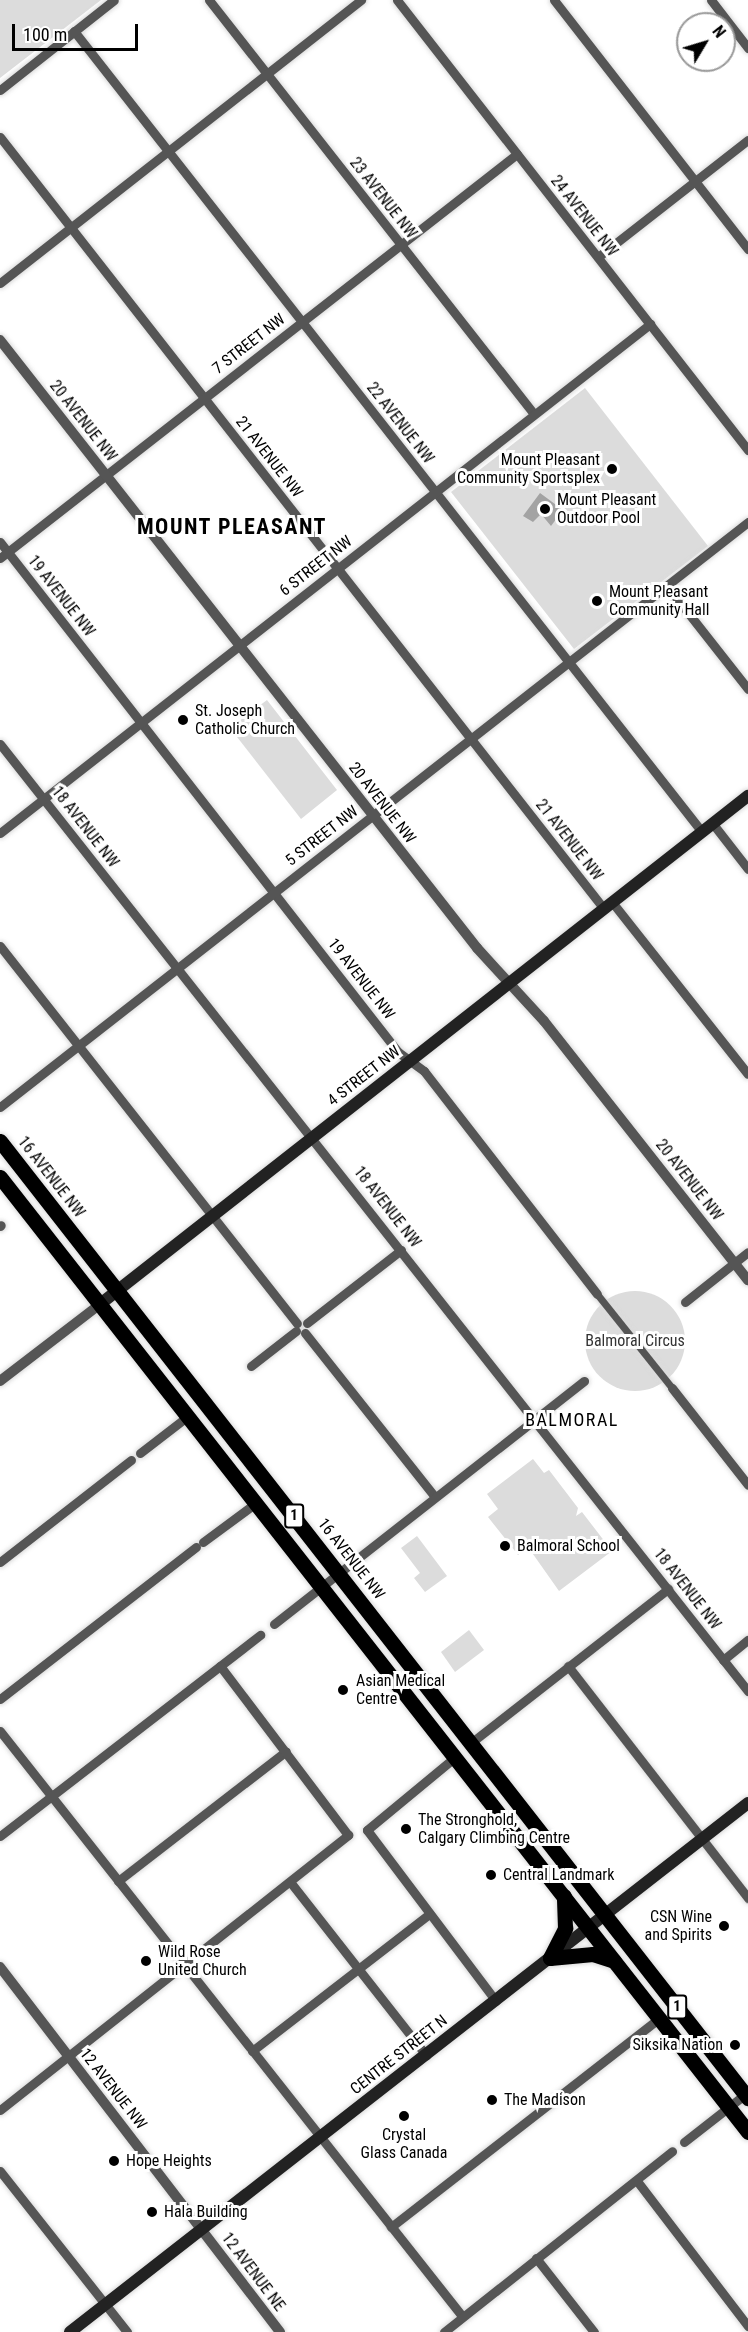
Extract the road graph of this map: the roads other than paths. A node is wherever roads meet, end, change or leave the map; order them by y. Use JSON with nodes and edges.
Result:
{"nodes":[{"id":1,"x":114,"y":0,"type":"edge"},
{"id":2,"x":209,"y":0,"type":"edge"},
{"id":3,"x":361,"y":0,"type":"edge"},
{"id":4,"x":397,"y":0,"type":"edge"},
{"id":5,"x":554,"y":0,"type":"edge"},
{"id":6,"x":711,"y":0,"type":"edge"},
{"id":7,"x":74,"y":31,"type":"junction"},
{"id":8,"x":748,"y":48,"type":"edge"},
{"id":9,"x":267,"y":74,"type":"junction"},
{"id":10,"x":0,"y":90,"type":"edge"},
{"id":11,"x":0,"y":137,"type":"edge"},
{"id":12,"x":748,"y":140,"type":"edge"},
{"id":13,"x":169,"y":151,"type":"junction"},
{"id":14,"x":517,"y":154,"type":"junction"},
{"id":15,"x":695,"y":182,"type":"junction"},
{"id":16,"x":71,"y":228,"type":"junction"},
{"id":17,"x":400,"y":244,"type":"junction"},
{"id":18,"x":748,"y":249,"type":"edge"},
{"id":19,"x":598,"y":257,"type":"junction"},
{"id":20,"x":0,"y":284,"type":"edge"},
{"id":21,"x":303,"y":321,"type":"junction"},
{"id":22,"x":651,"y":324,"type":"junction"},
{"id":23,"x":0,"y":340,"type":"edge"},
{"id":24,"x":204,"y":399,"type":"junction"},
{"id":25,"x":534,"y":414,"type":"junction"},
{"id":26,"x":748,"y":450,"type":"edge"},
{"id":27,"x":106,"y":475,"type":"junction"},
{"id":28,"x":435,"y":492,"type":"junction"},
{"id":29,"x":748,"y":522,"type":"edge"},
{"id":30,"x":0,"y":542,"type":"edge"},
{"id":31,"x":4,"y":555,"type":"edge"},
{"id":32,"x":338,"y":568,"type":"junction"},
{"id":33,"x":667,"y":586,"type":"junction"},
{"id":34,"x":240,"y":646,"type":"junction"},
{"id":35,"x":568,"y":661,"type":"junction"},
{"id":36,"x":748,"y":689,"type":"edge"},
{"id":37,"x":141,"y":724,"type":"junction"},
{"id":38,"x":471,"y":739,"type":"junction"},
{"id":39,"x":0,"y":744,"type":"edge"},
{"id":40,"x":748,"y":796,"type":"edge"},
{"id":41,"x":43,"y":799,"type":"junction"},
{"id":42,"x":373,"y":815,"type":"junction"},
{"id":43,"x":712,"y":824,"type":"junction"},
{"id":44,"x":702,"y":832,"type":"junction"},
{"id":45,"x":0,"y":833,"type":"edge"},
{"id":46,"x":748,"y":869,"type":"edge"},
{"id":47,"x":274,"y":892,"type":"junction"},
{"id":48,"x":608,"y":905,"type":"junction"},
{"id":49,"x":0,"y":946,"type":"edge"},
{"id":50,"x":177,"y":969,"type":"junction"},
{"id":51,"x":510,"y":983,"type":"junction"},
{"id":52,"x":78,"y":1045,"type":"junction"},
{"id":53,"x":409,"y":1061,"type":"junction"},
{"id":54,"x":748,"y":1074,"type":"edge"},
{"id":55,"x":0,"y":1107,"type":"edge"},
{"id":56,"x":311,"y":1138,"type":"junction"},
{"id":57,"x":0,"y":1141,"type":"edge"},
{"id":58,"x":0,"y":1177,"type":"edge"},
{"id":59,"x":212,"y":1215,"type":"junction"},
{"id":60,"x":401,"y":1250,"type":"junction"},
{"id":61,"x":748,"y":1252,"type":"edge"},
{"id":62,"x":735,"y":1263,"type":"junction"},
{"id":63,"x":748,"y":1280,"type":"edge"},
{"id":64,"x":117,"y":1290,"type":"junction"},
{"id":65,"x":597,"y":1294,"type":"joint"},
{"id":66,"x":685,"y":1302,"type":"dead end"},
{"id":67,"x":99,"y":1305,"type":"junction"},
{"id":68,"x":301,"y":1327,"type":"junction"},
{"id":69,"x":251,"y":1366,"type":"dead end"},
{"id":70,"x":0,"y":1381,"type":"edge"},
{"id":71,"x":585,"y":1381,"type":"dead end"},
{"id":72,"x":672,"y":1388,"type":"joint"},
{"id":73,"x":188,"y":1416,"type":"junction"},
{"id":74,"x":535,"y":1419,"type":"junction"},
{"id":75,"x":140,"y":1453,"type":"dead end"},
{"id":76,"x":131,"y":1460,"type":"dead end"},
{"id":77,"x":748,"y":1485,"type":"edge"},
{"id":78,"x":435,"y":1497,"type":"junction"},
{"id":79,"x":257,"y":1502,"type":"junction"},
{"id":80,"x":0,"y":1562,"type":"edge"},
{"id":81,"x":339,"y":1573,"type":"junction"},
{"id":82,"x":320,"y":1587,"type":"junction"},
{"id":83,"x":668,"y":1589,"type":"junction"},
{"id":84,"x":274,"y":1624,"type":"dead end"},
{"id":85,"x":260,"y":1635,"type":"dead end"},
{"id":86,"x":748,"y":1640,"type":"edge"},
{"id":87,"x":723,"y":1660,"type":"junction"},
{"id":88,"x":220,"y":1666,"type":"junction"},
{"id":89,"x":568,"y":1666,"type":"junction"},
{"id":90,"x":748,"y":1691,"type":"edge"},
{"id":91,"x":0,"y":1699,"type":"edge"},
{"id":92,"x":0,"y":1731,"type":"edge"},
{"id":93,"x":472,"y":1742,"type":"junction"},
{"id":94,"x":286,"y":1751,"type":"junction"},
{"id":95,"x":454,"y":1758,"type":"junction"},
{"id":96,"x":51,"y":1796,"type":"junction"},
{"id":97,"x":748,"y":1803,"type":"edge"},
{"id":98,"x":0,"y":1836,"type":"edge"},
{"id":99,"x":702,"y":1839,"type":"junction"},
{"id":100,"x":118,"y":1881,"type":"junction"},
{"id":101,"x":291,"y":1883,"type":"junction"},
{"id":102,"x":564,"y":1896,"type":"junction"},
{"id":103,"x":748,"y":1898,"type":"edge"},
{"id":104,"x":429,"y":1914,"type":"junction"},
{"id":105,"x":606,"y":1915,"type":"junction"},
{"id":106,"x":589,"y":1928,"type":"junction"},
{"id":107,"x":550,"y":1958,"type":"junction"},
{"id":108,"x":614,"y":1960,"type":"junction"},
{"id":109,"x":185,"y":1966,"type":"junction"},
{"id":110,"x":0,"y":1967,"type":"edge"},
{"id":111,"x":358,"y":1969,"type":"junction"},
{"id":112,"x":496,"y":2001,"type":"junction"},
{"id":113,"x":659,"y":2018,"type":"junction"},
{"id":114,"x":252,"y":2051,"type":"junction"},
{"id":115,"x":426,"y":2055,"type":"junction"},
{"id":116,"x":69,"y":2056,"type":"junction"},
{"id":117,"x":747,"y":2095,"type":"edge"},
{"id":118,"x":728,"y":2107,"type":"junction"},
{"id":119,"x":0,"y":2110,"type":"edge"},
{"id":120,"x":748,"y":2132,"type":"edge"},
{"id":121,"x":320,"y":2138,"type":"junction"},
{"id":122,"x":684,"y":2142,"type":"dead end"},
{"id":123,"x":672,"y":2151,"type":"dead end"},
{"id":124,"x":0,"y":2171,"type":"edge"},
{"id":125,"x":636,"y":2181,"type":"junction"},
{"id":126,"x":391,"y":2227,"type":"junction"},
{"id":127,"x":202,"y":2229,"type":"junction"},
{"id":128,"x":536,"y":2258,"type":"junction"},
{"id":129,"x":105,"y":2305,"type":"junction"},
{"id":130,"x":462,"y":2316,"type":"junction"},
{"id":131,"x":748,"y":2326,"type":"edge"},
{"id":132,"x":70,"y":2332,"type":"edge"},
{"id":133,"x":127,"y":2332,"type":"edge"},
{"id":134,"x":280,"y":2332,"type":"edge"},
{"id":135,"x":444,"y":2332,"type":"edge"},
{"id":136,"x":594,"y":2332,"type":"edge"}],
"edges":[{"from":1,"to":7,"type":"street"},
{"from":2,"to":9,"type":"street","name":"23 AVENUE NW"},
{"from":3,"to":9,"type":"street"},
{"from":4,"to":14,"type":"street","name":"24 AVENUE NW"},
{"from":5,"to":15,"type":"street"},
{"from":6,"to":8,"type":"street"},
{"from":7,"to":10,"type":"street"},
{"from":7,"to":13,"type":"street","name":"22 AVENUE NW"},
{"from":9,"to":13,"type":"street"},
{"from":9,"to":17,"type":"street","name":"23 AVENUE NW"},
{"from":11,"to":16,"type":"street","name":"21 AVENUE NW"},
{"from":12,"to":15,"type":"street"},
{"from":13,"to":16,"type":"street"},
{"from":13,"to":21,"type":"street","name":"22 AVENUE NW"},
{"from":14,"to":17,"type":"street","name":"7 STREET NW"},
{"from":14,"to":19,"type":"street","name":"24 AVENUE NW"},
{"from":15,"to":18,"type":"street"},
{"from":15,"to":19,"type":"street"},
{"from":16,"to":20,"type":"street"},
{"from":16,"to":24,"type":"street","name":"21 AVENUE NW"},
{"from":17,"to":21,"type":"street","name":"7 STREET NW"},
{"from":17,"to":25,"type":"street","name":"23 AVENUE NW"},
{"from":19,"to":22,"type":"street","name":"24 AVENUE NW"},
{"from":21,"to":24,"type":"street","name":"7 STREET NW"},
{"from":21,"to":28,"type":"street","name":"22 AVENUE NW"},
{"from":22,"to":25,"type":"street","name":"6 STREET NW"},
{"from":22,"to":26,"type":"street","name":"24 AVENUE NW"},
{"from":23,"to":27,"type":"street","name":"20 AVENUE NW"},
{"from":24,"to":27,"type":"street","name":"7 STREET NW"},
{"from":24,"to":32,"type":"street","name":"21 AVENUE NW"},
{"from":25,"to":28,"type":"street","name":"6 STREET NW"},
{"from":27,"to":31,"type":"street","name":"7 STREET NW"},
{"from":27,"to":34,"type":"street","name":"20 AVENUE NW"},
{"from":28,"to":32,"type":"street","name":"6 STREET NW"},
{"from":28,"to":35,"type":"street","name":"22 AVENUE NW"},
{"from":29,"to":33,"type":"street","name":"5 STREET NW"},
{"from":30,"to":31,"type":"street","name":"19 AVENUE NW"},
{"from":31,"to":37,"type":"street","name":"19 AVENUE NW"},
{"from":32,"to":34,"type":"street","name":"6 STREET NW"},
{"from":32,"to":38,"type":"street","name":"21 AVENUE NW"},
{"from":33,"to":35,"type":"street","name":"5 STREET NW"},
{"from":33,"to":36,"type":"street"},
{"from":34,"to":37,"type":"street","name":"6 STREET NW"},
{"from":34,"to":42,"type":"street","name":"20 AVENUE NW"},
{"from":35,"to":38,"type":"street","name":"5 STREET NW"},
{"from":35,"to":44,"type":"street","name":"22 AVENUE NW"},
{"from":37,"to":41,"type":"street","name":"6 STREET NW"},
{"from":37,"to":47,"type":"street","name":"19 AVENUE NW"},
{"from":38,"to":42,"type":"street","name":"5 STREET NW"},
{"from":38,"to":48,"type":"street","name":"21 AVENUE NW"},
{"from":39,"to":41,"type":"street","name":"18 AVENUE NW"},
{"from":40,"to":43,"type":"main road","name":"4 STREET NW"},
{"from":41,"to":45,"type":"street","name":"6 STREET NW"},
{"from":41,"to":50,"type":"street","name":"18 AVENUE NW"},
{"from":42,"to":47,"type":"street","name":"5 STREET NW"},
{"from":42,"to":51,"type":"street","name":"20 AVENUE NW"},
{"from":43,"to":44,"type":"main road","name":"4 STREET NW"},
{"from":43,"to":46,"type":"street"},
{"from":44,"to":48,"type":"main road","name":"4 STREET NW"},
{"from":47,"to":50,"type":"street","name":"5 STREET NW"},
{"from":47,"to":53,"type":"street","name":"19 AVENUE NW"},
{"from":48,"to":51,"type":"main road","name":"4 STREET NW"},
{"from":48,"to":54,"type":"street","name":"21 AVENUE NW"},
{"from":49,"to":52,"type":"street"},
{"from":50,"to":52,"type":"street","name":"5 STREET NW"},
{"from":50,"to":56,"type":"street","name":"18 AVENUE NW"},
{"from":51,"to":53,"type":"main road","name":"4 STREET NW"},
{"from":51,"to":62,"type":"street","name":"20 AVENUE NW"},
{"from":52,"to":55,"type":"street","name":"5 STREET NW"},
{"from":52,"to":59,"type":"street"},
{"from":53,"to":56,"type":"main road","name":"4 STREET NW"},
{"from":53,"to":65,"type":"street","name":"19 AVENUE NW"},
{"from":56,"to":59,"type":"main road","name":"4 STREET NW"},
{"from":56,"to":60,"type":"street","name":"18 AVENUE NW"},
{"from":57,"to":64,"type":"highway","name":"16 AVENUE NW","number":"1"},
{"from":58,"to":67,"type":"highway","number":"1"},
{"from":59,"to":64,"type":"main road","name":"4 STREET NW"},
{"from":59,"to":68,"type":"street"},
{"from":60,"to":68,"type":"street"},
{"from":60,"to":74,"type":"street","name":"18 AVENUE NW"},
{"from":61,"to":62,"type":"street"},
{"from":62,"to":63,"type":"street","name":"20 AVENUE NW"},
{"from":62,"to":66,"type":"street"},
{"from":64,"to":67,"type":"main road","name":"4 STREET NW"},
{"from":64,"to":81,"type":"highway","name":"16 AVENUE NW","number":"1"},
{"from":65,"to":72,"type":"street","name":"19 AVENUE NW"},
{"from":67,"to":70,"type":"street","name":"4 STREET NW"},
{"from":67,"to":73,"type":"highway","number":"1"},
{"from":68,"to":69,"type":"street"},
{"from":68,"to":78,"type":"street"},
{"from":71,"to":74,"type":"street"},
{"from":72,"to":77,"type":"street","name":"19 AVENUE NW"},
{"from":73,"to":75,"type":"street"},
{"from":73,"to":79,"type":"highway","number":"1"},
{"from":74,"to":78,"type":"street"},
{"from":74,"to":83,"type":"street","name":"18 AVENUE NW"},
{"from":76,"to":80,"type":"street"},
{"from":78,"to":81,"type":"street"},
{"from":79,"to":82,"type":"highway","number":"1"},
{"from":79,"to":91,"type":"street"},
{"from":81,"to":82,"type":"street"},
{"from":81,"to":93,"type":"highway","name":"16 AVENUE NW","number":"1"},
{"from":82,"to":84,"type":"street"},
{"from":82,"to":95,"type":"highway","number":"1"},
{"from":83,"to":87,"type":"street","name":"18 AVENUE NW"},
{"from":83,"to":89,"type":"street"},
{"from":85,"to":88,"type":"street"},
{"from":86,"to":87,"type":"street"},
{"from":87,"to":90,"type":"street","name":"18 AVENUE NW"},
{"from":88,"to":94,"type":"street"},
{"from":88,"to":96,"type":"street"},
{"from":89,"to":93,"type":"street"},
{"from":89,"to":99,"type":"street"},
{"from":92,"to":96,"type":"street"},
{"from":93,"to":105,"type":"highway","name":"16 AVENUE NW","number":"1"},
{"from":94,"to":100,"type":"street"},
{"from":94,"to":101,"type":"street"},
{"from":95,"to":102,"type":"highway","number":"1"},
{"from":95,"to":104,"type":"street"},
{"from":96,"to":98,"type":"street"},
{"from":96,"to":100,"type":"street"},
{"from":97,"to":99,"type":"main road","name":"CENTRE STREET N"},
{"from":99,"to":103,"type":"street"},
{"from":99,"to":105,"type":"main road","name":"CENTRE STREET N"},
{"from":100,"to":109,"type":"street"},
{"from":101,"to":109,"type":"street"},
{"from":101,"to":111,"type":"street"},
{"from":102,"to":106,"type":"highway","number":"1"},
{"from":102,"to":107,"type":"highway"},
{"from":104,"to":111,"type":"street"},
{"from":104,"to":112,"type":"street"},
{"from":105,"to":106,"type":"main road","name":"CENTRE STREET N"},
{"from":105,"to":117,"type":"highway","number":"1"},
{"from":106,"to":107,"type":"main road","name":"CENTRE STREET N"},
{"from":106,"to":108,"type":"highway","number":"1"},
{"from":107,"to":108,"type":"highway"},
{"from":107,"to":112,"type":"main road","name":"CENTRE STREET N"},
{"from":108,"to":113,"type":"highway","number":"1"},
{"from":109,"to":114,"type":"street"},
{"from":109,"to":116,"type":"street"},
{"from":110,"to":116,"type":"street","name":"12 AVENUE NW"},
{"from":111,"to":114,"type":"street"},
{"from":111,"to":115,"type":"street"},
{"from":112,"to":115,"type":"main road","name":"CENTRE STREET N"},
{"from":113,"to":118,"type":"highway","number":"1"},
{"from":113,"to":126,"type":"street"},
{"from":114,"to":121,"type":"street"},
{"from":115,"to":121,"type":"main road","name":"CENTRE STREET N"},
{"from":116,"to":119,"type":"street"},
{"from":116,"to":127,"type":"street","name":"12 AVENUE NW"},
{"from":117,"to":118,"type":"street"},
{"from":118,"to":120,"type":"highway","number":"1"},
{"from":118,"to":122,"type":"street"},
{"from":121,"to":126,"type":"street"},
{"from":121,"to":127,"type":"main road","name":"CENTRE STREET N"},
{"from":123,"to":125,"type":"street"},
{"from":124,"to":129,"type":"street"},
{"from":125,"to":128,"type":"street"},
{"from":125,"to":131,"type":"street"},
{"from":126,"to":130,"type":"street"},
{"from":127,"to":129,"type":"main road","name":"CENTRE STREET N"},
{"from":127,"to":134,"type":"street","name":"12 AVENUE NE"},
{"from":128,"to":130,"type":"street"},
{"from":128,"to":136,"type":"street"},
{"from":129,"to":132,"type":"main road","name":"CENTRE STREET N"},
{"from":129,"to":133,"type":"street"},
{"from":130,"to":135,"type":"street"}]}
